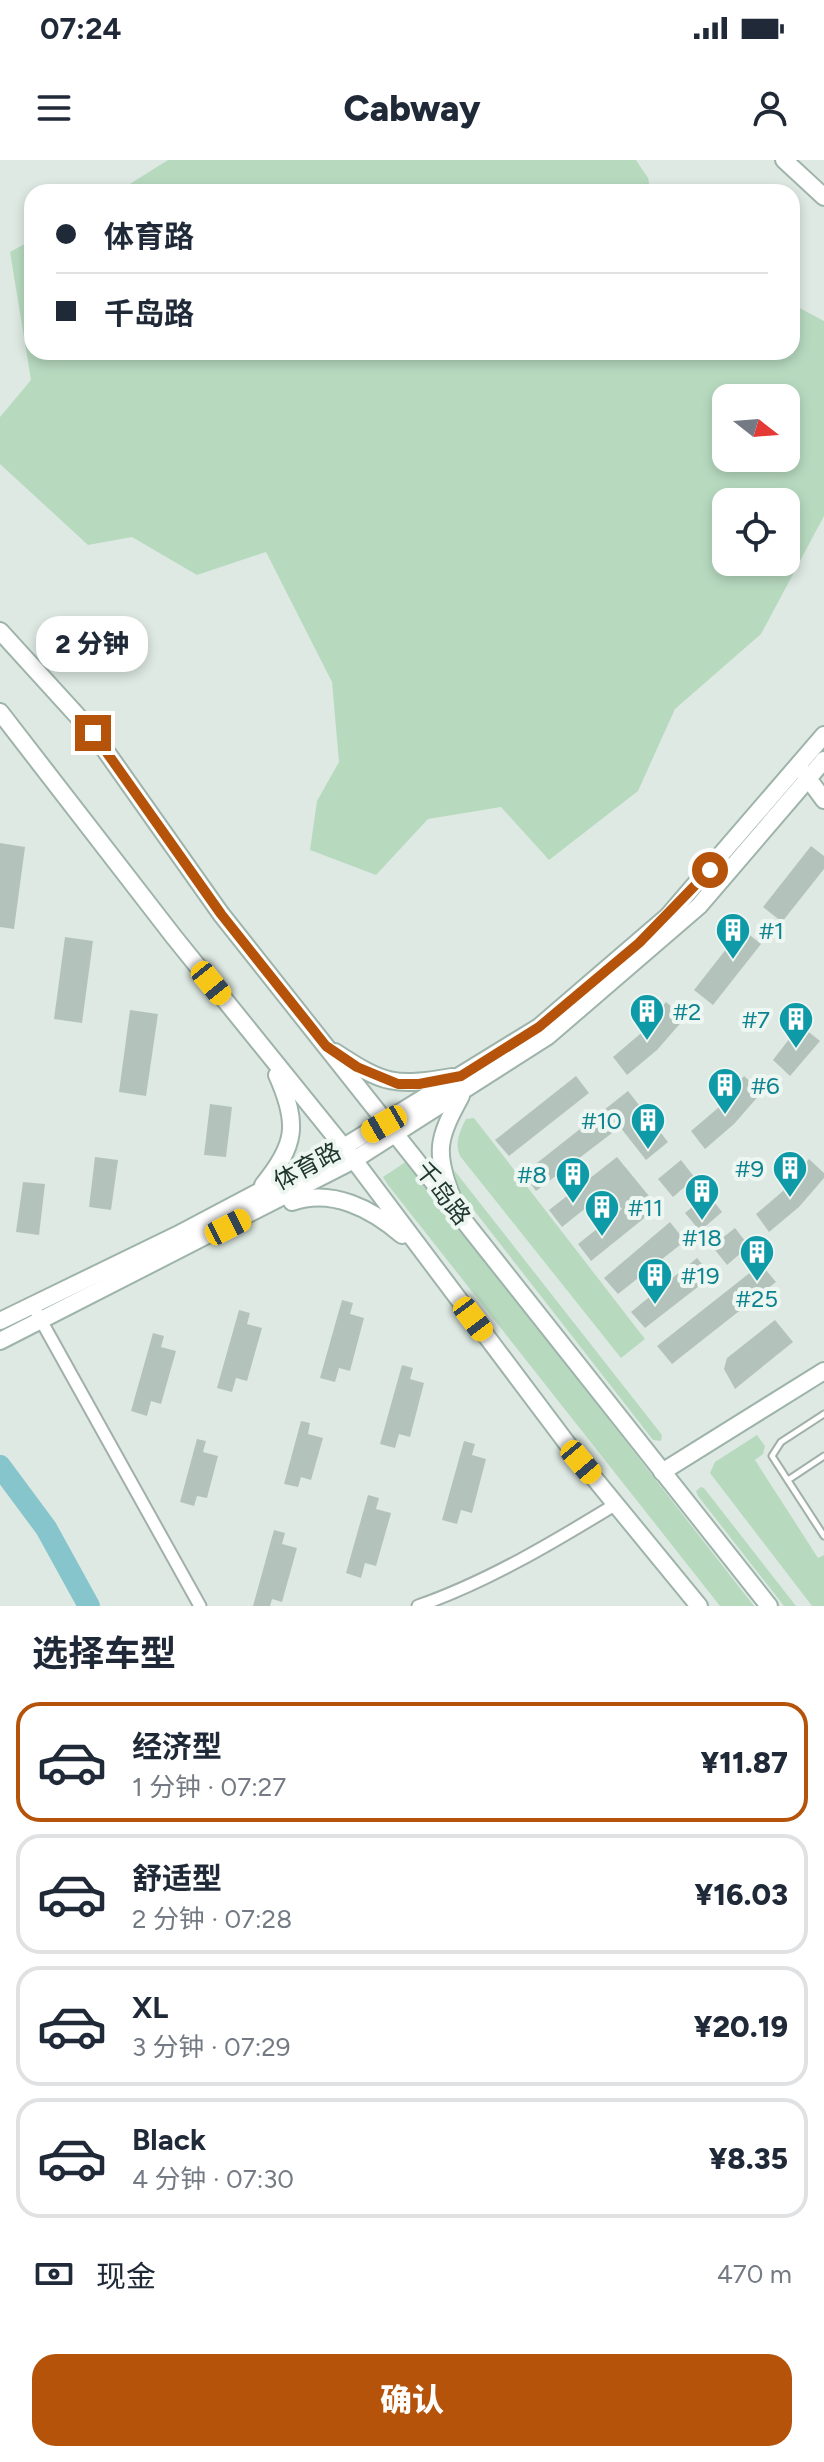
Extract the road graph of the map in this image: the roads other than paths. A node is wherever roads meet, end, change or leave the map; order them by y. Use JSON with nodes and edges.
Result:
{"nodes":[{"id":1,"x":784,"y":160,"type":"edge"},
{"id":2,"x":824,"y":197,"type":"edge"},
{"id":3,"x":0,"y":631,"type":"edge"},
{"id":4,"x":0,"y":712,"type":"edge"},
{"id":5,"x":824,"y":735,"type":"edge"},
{"id":6,"x":824,"y":760,"type":"edge"},
{"id":7,"x":804,"y":773,"type":"junction"},
{"id":8,"x":824,"y":800,"type":"edge"},
{"id":9,"x":326,"y":1046,"type":"junction"},
{"id":10,"x":266,"y":1052,"type":"junction"},
{"id":11,"x":462,"y":1084,"type":"junction"},
{"id":12,"x":390,"y":1129,"type":"junction"},
{"id":13,"x":348,"y":1154,"type":"junction"},
{"id":14,"x":257,"y":1193,"type":"junction"},
{"id":15,"x":457,"y":1210,"type":"junction"},
{"id":16,"x":228,"y":1227,"type":"junction"},
{"id":17,"x":422,"y":1251,"type":"junction"},
{"id":18,"x":33,"y":1306,"type":"junction"},
{"id":19,"x":0,"y":1321,"type":"edge"},
{"id":20,"x":39,"y":1322,"type":"junction"},
{"id":21,"x":0,"y":1341,"type":"edge"},
{"id":22,"x":824,"y":1371,"type":"edge"},
{"id":23,"x":824,"y":1414,"type":"edge"},
{"id":24,"x":824,"y":1456,"type":"edge"},
{"id":25,"x":662,"y":1472,"type":"junction"},
{"id":26,"x":788,"y":1480,"type":"junction"},
{"id":27,"x":616,"y":1504,"type":"junction"},
{"id":28,"x":824,"y":1536,"type":"edge"},
{"id":29,"x":200,"y":1606,"type":"edge"},
{"id":30,"x":418,"y":1606,"type":"edge"},
{"id":31,"x":699,"y":1606,"type":"edge"},
{"id":32,"x":769,"y":1606,"type":"edge"}],
"edges":[{"from":1,"to":2,"type":"street"},
{"from":3,"to":9,"type":"street","name":"千岛路"},
{"from":4,"to":10,"type":"street"},
{"from":5,"to":7,"type":"street","name":"体育路"},
{"from":6,"to":7,"type":"street","name":"体育路"},
{"from":7,"to":8,"type":"street"},
{"from":7,"to":11,"type":"street","name":"体育路"},
{"from":9,"to":11,"type":"street"},
{"from":9,"to":12,"type":"street","name":"千岛路"},
{"from":10,"to":13,"type":"street"},
{"from":10,"to":14,"type":"street"},
{"from":11,"to":12,"type":"street","name":"体育路"},
{"from":11,"to":15,"type":"street"},
{"from":12,"to":13,"type":"street","name":"体育路"},
{"from":12,"to":15,"type":"street","name":"千岛路"},
{"from":13,"to":14,"type":"street","name":"体育路"},
{"from":13,"to":16,"type":"street","name":"体育路"},
{"from":13,"to":17,"type":"street"},
{"from":14,"to":18,"type":"street","name":"体育路"},
{"from":15,"to":25,"type":"street","name":"千岛路"},
{"from":16,"to":17,"type":"street"},
{"from":16,"to":20,"type":"street","name":"体育路"},
{"from":17,"to":27,"type":"street"},
{"from":18,"to":19,"type":"street","name":"体育路"},
{"from":18,"to":20,"type":"street"},
{"from":20,"to":21,"type":"street","name":"体育路"},
{"from":20,"to":29,"type":"street"},
{"from":22,"to":25,"type":"street"},
{"from":23,"to":26,"type":"lane"},
{"from":24,"to":26,"type":"lane"},
{"from":25,"to":32,"type":"street","name":"千岛路"},
{"from":26,"to":28,"type":"lane"},
{"from":27,"to":30,"type":"street"},
{"from":27,"to":31,"type":"street"}]}
